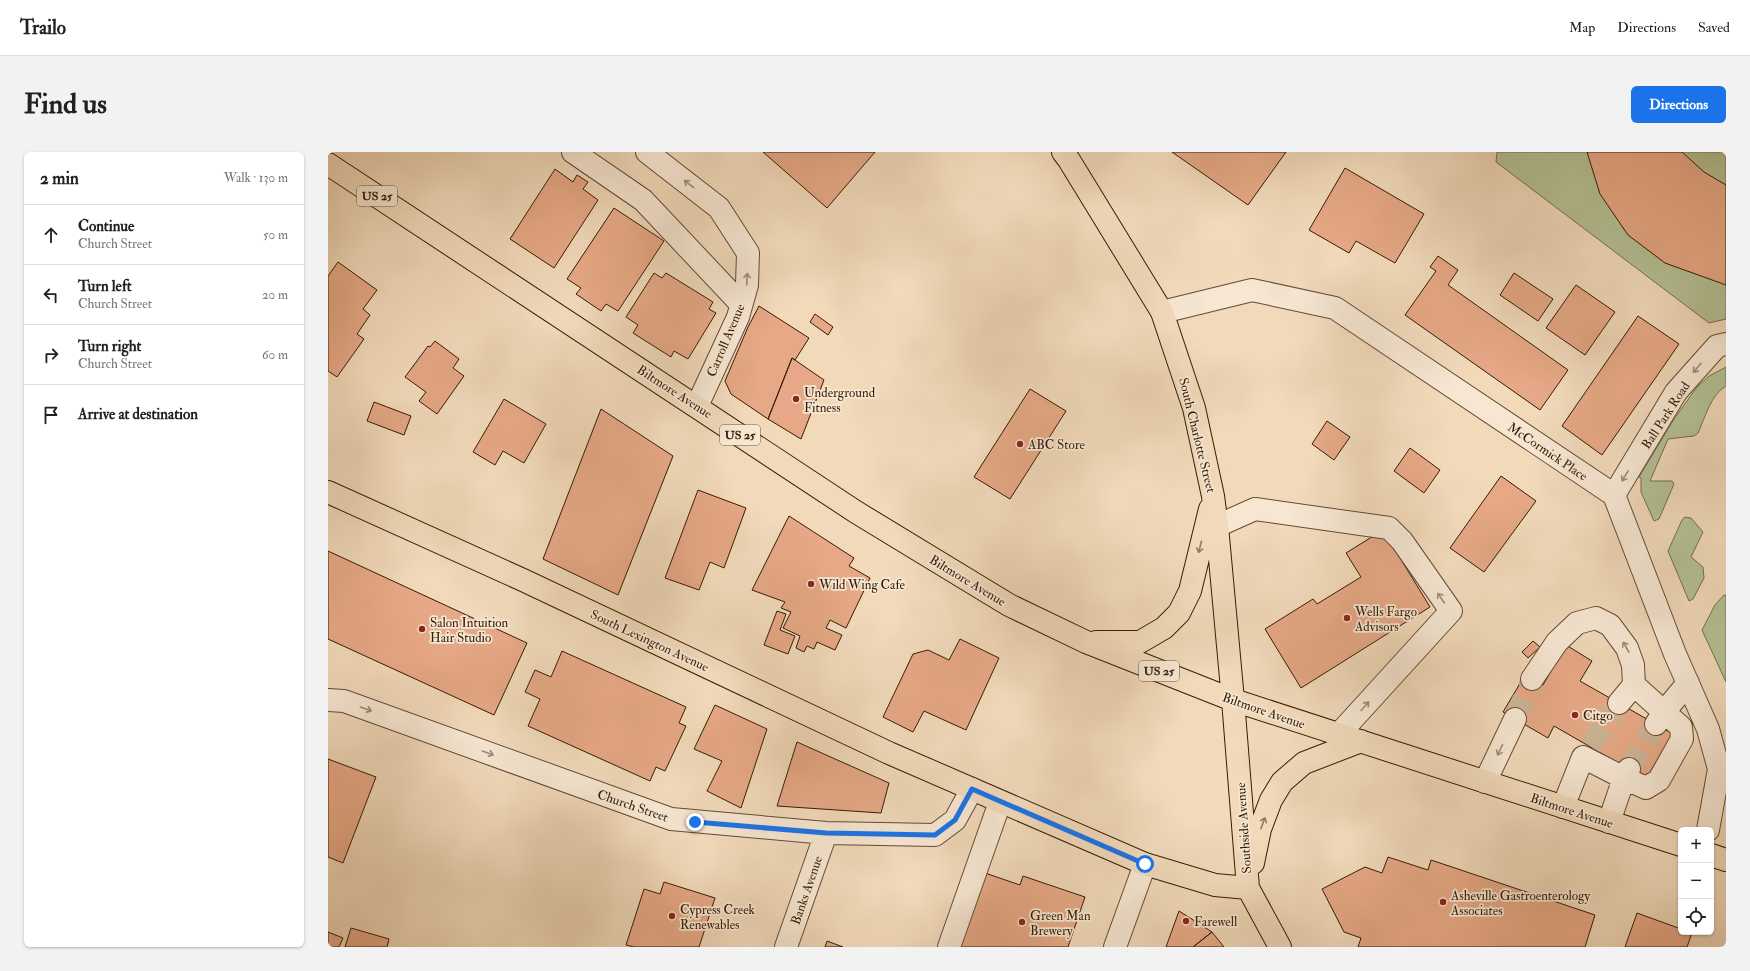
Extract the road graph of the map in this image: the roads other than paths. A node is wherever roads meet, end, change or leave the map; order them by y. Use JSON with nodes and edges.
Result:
{"nodes":[{"id":1,"x":573,"y":152,"type":"edge"},
{"id":2,"x":647,"y":152,"type":"edge"},
{"id":3,"x":1063,"y":152,"type":"edge"},
{"id":4,"x":328,"y":164,"type":"edge"},
{"id":5,"x":741,"y":304,"type":"junction"},
{"id":6,"x":1162,"y":312,"type":"junction"},
{"id":7,"x":1726,"y":344,"type":"edge"},
{"id":8,"x":697,"y":406,"type":"junction"},
{"id":9,"x":328,"y":492,"type":"edge"},
{"id":10,"x":1614,"y":495,"type":"junction"},
{"id":11,"x":1214,"y":496,"type":"junction"},
{"id":12,"x":1217,"y":526,"type":"junction"},
{"id":13,"x":1086,"y":642,"type":"junction"},
{"id":14,"x":1532,"y":679,"type":"tunnel mouth"},
{"id":15,"x":1688,"y":683,"type":"junction"},
{"id":16,"x":1634,"y":685,"type":"junction"},
{"id":17,"x":328,"y":700,"type":"edge"},
{"id":18,"x":1233,"y":700,"type":"junction"},
{"id":19,"x":1618,"y":703,"type":"tunnel mouth"},
{"id":20,"x":1660,"y":718,"type":"junction"},
{"id":21,"x":1515,"y":719,"type":"tunnel mouth"},
{"id":22,"x":1339,"y":734,"type":"junction"},
{"id":23,"x":1361,"y":742,"type":"junction"},
{"id":24,"x":1723,"y":768,"type":"edge"},
{"id":25,"x":1627,"y":774,"type":"junction"},
{"id":26,"x":1485,"y":782,"type":"junction"},
{"id":27,"x":972,"y":789,"type":"junction"},
{"id":28,"x":1000,"y":802,"type":"junction"},
{"id":29,"x":1563,"y":807,"type":"junction"},
{"id":30,"x":1609,"y":822,"type":"junction"},
{"id":31,"x":1709,"y":827,"type":"edge"},
{"id":32,"x":826,"y":833,"type":"junction"},
{"id":33,"x":1678,"y":844,"type":"edge"},
{"id":34,"x":1714,"y":856,"type":"edge"},
{"id":35,"x":1726,"y":860,"type":"edge"},
{"id":36,"x":1145,"y":864,"type":"junction"},
{"id":37,"x":1248,"y":888,"type":"junction"},
{"id":38,"x":786,"y":947,"type":"edge"},
{"id":39,"x":950,"y":947,"type":"edge"},
{"id":40,"x":1115,"y":947,"type":"edge"},
{"id":41,"x":1280,"y":947,"type":"edge"}],
"edges":[{"from":1,"to":5,"type":"street"},
{"from":5,"to":2,"type":"street","name":"Carroll Avenue","one_way":true},
{"from":3,"to":6,"type":"main road","name":"South Charlotte Street"},
{"from":4,"to":8,"type":"main road","name":"Biltmore Avenue","number":"US 25"},
{"from":5,"to":8,"type":"street","name":"Carroll Avenue"},
{"from":6,"to":10,"type":"street","name":"McCormick Place"},
{"from":6,"to":11,"type":"main road","name":"South Charlotte Street"},
{"from":7,"to":10,"type":"street","name":"Ball Park Road","one_way":true},
{"from":8,"to":13,"type":"main road","name":"Biltmore Avenue","number":"US 25"},
{"from":9,"to":27,"type":"main road","name":"South Lexington Avenue"},
{"from":10,"to":15,"type":"street"},
{"from":11,"to":12,"type":"main road","name":"South Charlotte Street"},
{"from":11,"to":13,"type":"main road","one_way":true},
{"from":12,"to":18,"type":"main road","name":"South Charlotte Street"},
{"from":22,"to":12,"type":"street","one_way":true},
{"from":13,"to":18,"type":"main road","name":"Biltmore Avenue","number":"US 25"},
{"from":16,"to":14,"type":"street","one_way":true},
{"from":15,"to":20,"type":"street"},
{"from":15,"to":24,"type":"street"},
{"from":16,"to":19,"type":"street"},
{"from":16,"to":20,"type":"street"},
{"from":17,"to":32,"type":"street","name":"Church Street","one_way":true},
{"from":18,"to":22,"type":"main road","name":"Biltmore Avenue"},
{"from":18,"to":37,"type":"main road","name":"Southside Avenue"},
{"from":20,"to":25,"type":"street"},
{"from":21,"to":26,"type":"street","one_way":true},
{"from":22,"to":23,"type":"main road","name":"Biltmore Avenue"},
{"from":23,"to":26,"type":"main road","name":"Biltmore Avenue"},
{"from":37,"to":23,"type":"main road","one_way":true},
{"from":24,"to":31,"type":"street"},
{"from":25,"to":29,"type":"street"},
{"from":25,"to":30,"type":"street"},
{"from":26,"to":29,"type":"main road","name":"Biltmore Avenue"},
{"from":27,"to":28,"type":"main road"},
{"from":27,"to":32,"type":"street","name":"Church Street"},
{"from":28,"to":36,"type":"main road"},
{"from":28,"to":39,"type":"street"},
{"from":29,"to":30,"type":"main road","name":"Biltmore Avenue"},
{"from":30,"to":33,"type":"main road","name":"Biltmore Avenue"},
{"from":32,"to":38,"type":"street","name":"Banks Avenue"},
{"from":34,"to":35,"type":"main road"},
{"from":36,"to":37,"type":"main road"},
{"from":36,"to":40,"type":"street"},
{"from":37,"to":41,"type":"main road","name":"Southside Avenue"}]}
